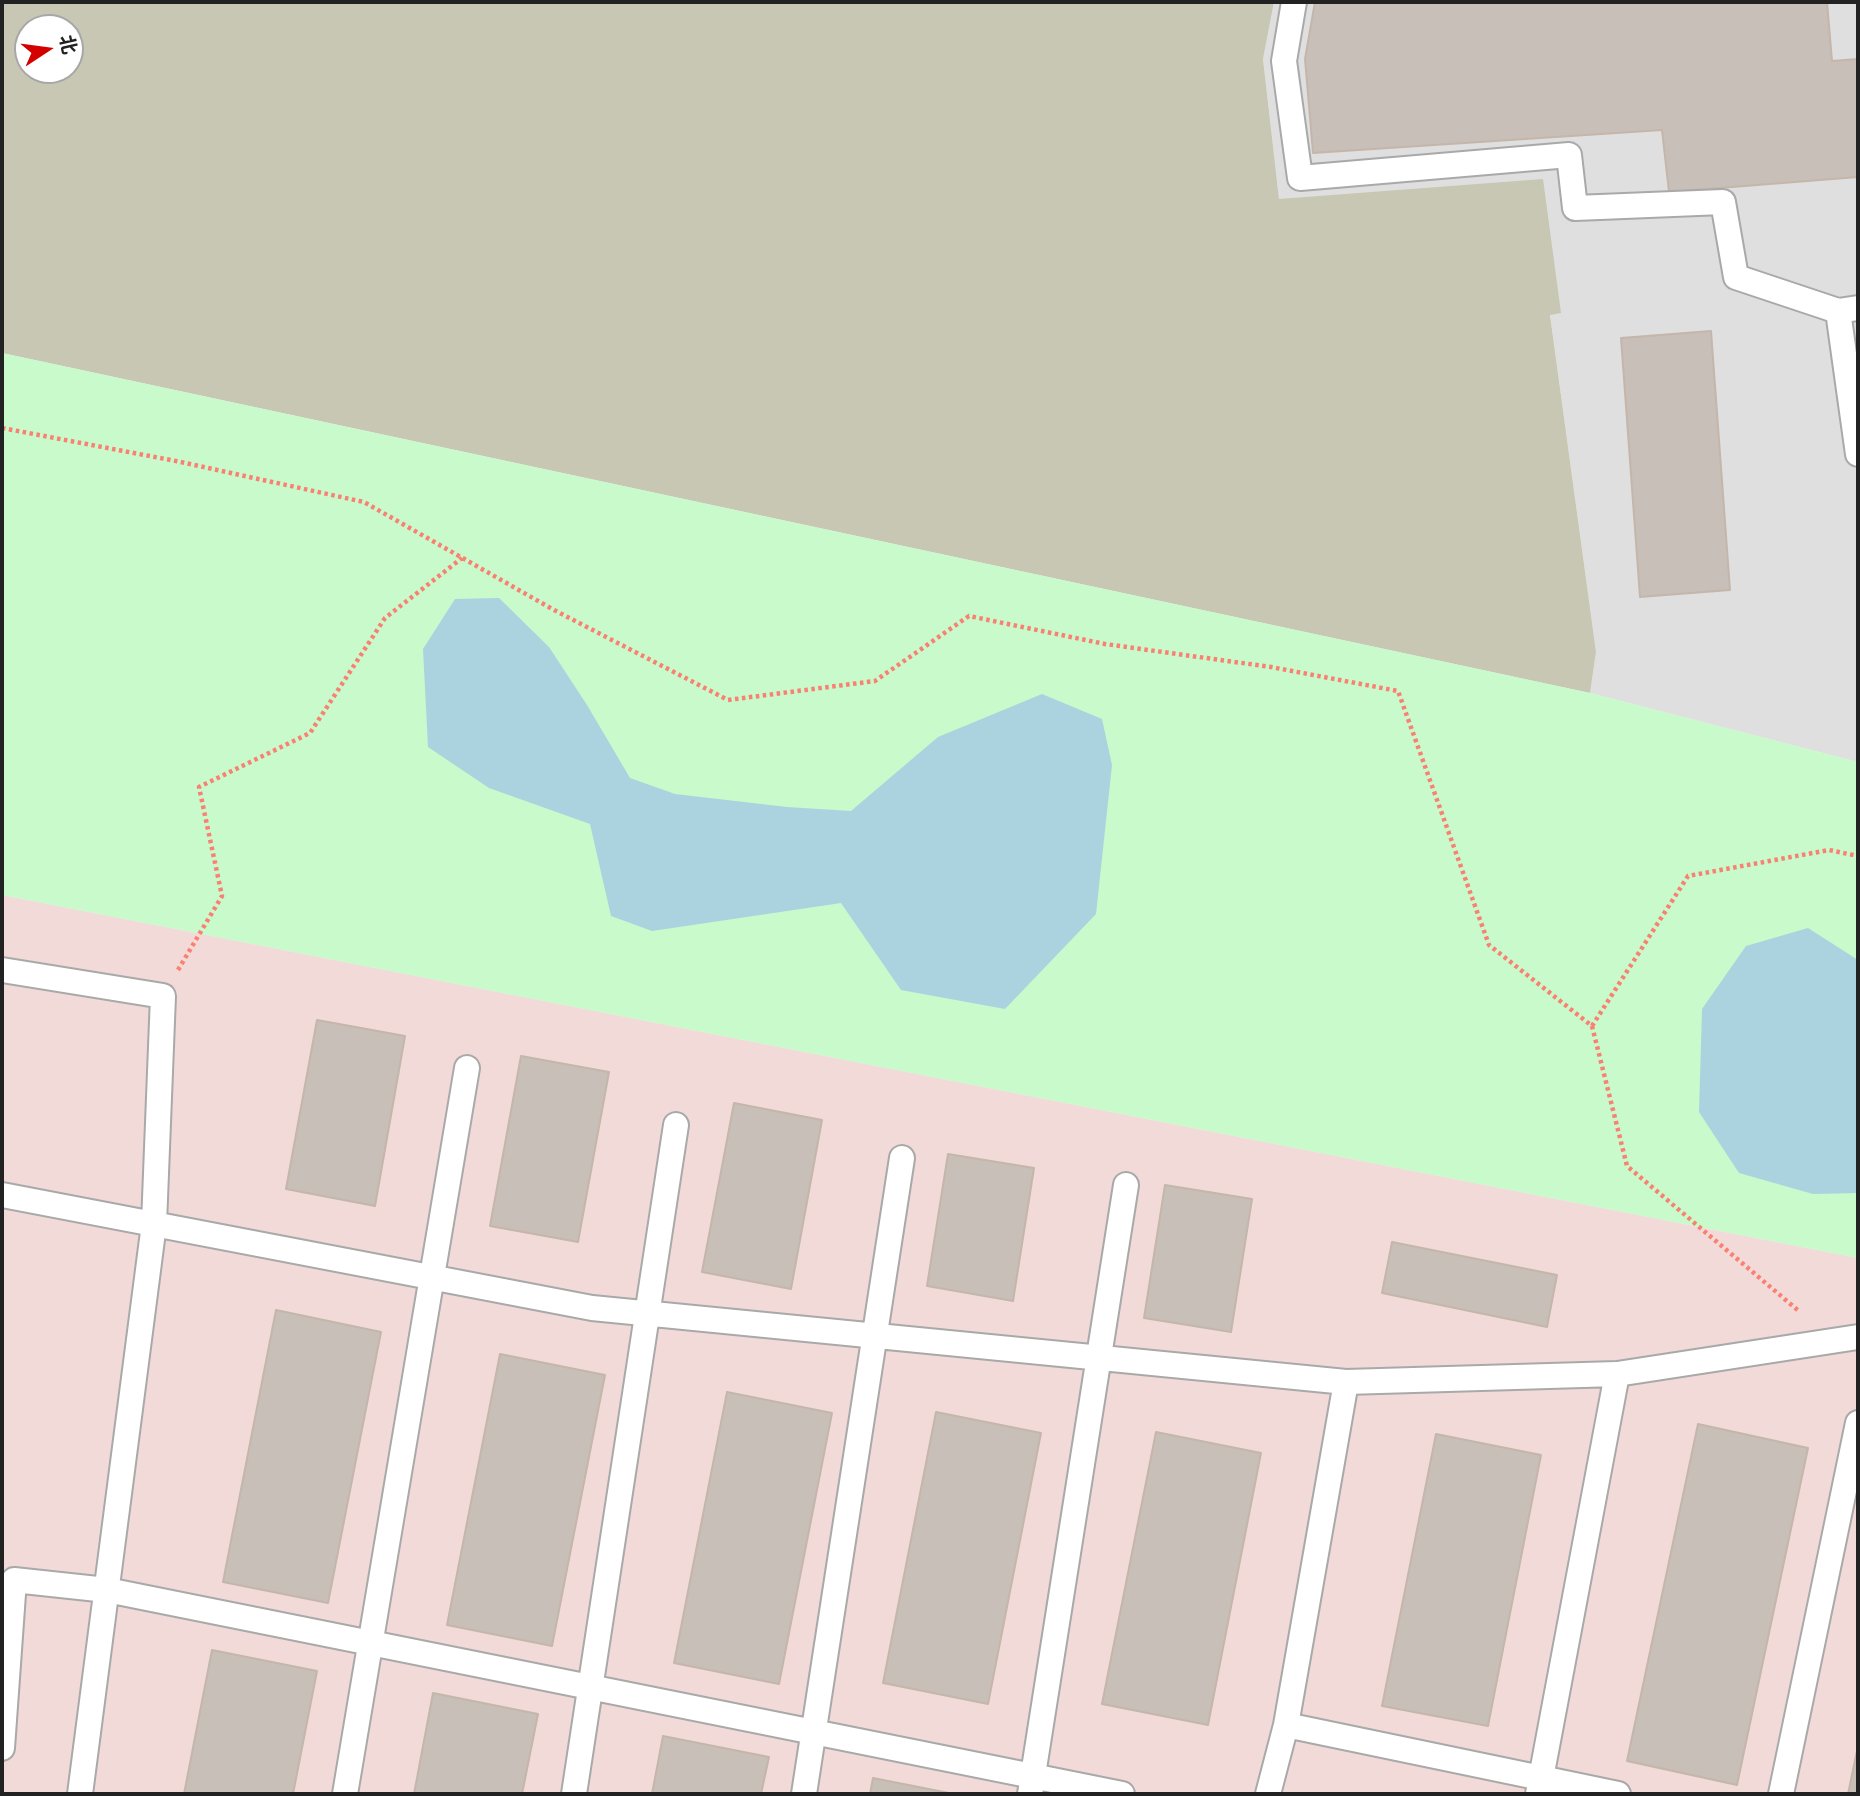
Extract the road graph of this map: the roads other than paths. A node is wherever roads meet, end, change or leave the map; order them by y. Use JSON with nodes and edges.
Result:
{"nodes":[{"id":1,"x":1294,"y":2,"type":"edge"},
{"id":2,"x":1848,"y":310,"type":"edge"},
{"id":3,"x":1858,"y":454,"type":"edge"},
{"id":4,"x":2,"y":970,"type":"edge"},
{"id":5,"x":467,"y":1068,"type":"dead end"},
{"id":6,"x":676,"y":1125,"type":"dead end"},
{"id":7,"x":902,"y":1158,"type":"dead end"},
{"id":8,"x":1125,"y":1185,"type":"dead end"},
{"id":9,"x":2,"y":1195,"type":"edge"},
{"id":10,"x":154,"y":1224,"type":"junction"},
{"id":11,"x":432,"y":1277,"type":"junction"},
{"id":12,"x":647,"y":1312,"type":"junction"},
{"id":13,"x":875,"y":1335,"type":"junction"},
{"id":14,"x":1858,"y":1337,"type":"edge"},
{"id":15,"x":1098,"y":1357,"type":"junction"},
{"id":16,"x":1617,"y":1374,"type":"junction"},
{"id":17,"x":1346,"y":1382,"type":"junction"},
{"id":18,"x":1858,"y":1423,"type":"edge"},
{"id":19,"x":107,"y":1590,"type":"junction"},
{"id":20,"x":371,"y":1643,"type":"junction"},
{"id":21,"x":590,"y":1687,"type":"junction"},
{"id":22,"x":1286,"y":1725,"type":"junction"},
{"id":23,"x":814,"y":1732,"type":"junction"},
{"id":24,"x":2,"y":1748,"type":"edge"},
{"id":25,"x":1031,"y":1785,"type":"edge"},
{"id":26,"x":1539,"y":1786,"type":"edge"},
{"id":27,"x":80,"y":1794,"type":"edge"},
{"id":28,"x":345,"y":1794,"type":"edge"},
{"id":29,"x":574,"y":1794,"type":"edge"},
{"id":30,"x":804,"y":1794,"type":"edge"},
{"id":31,"x":1122,"y":1794,"type":"edge"},
{"id":32,"x":1268,"y":1794,"type":"edge"},
{"id":33,"x":1618,"y":1794,"type":"edge"},
{"id":34,"x":1781,"y":1794,"type":"edge"}],
"edges":[{"from":1,"to":2,"type":"lane"},
{"from":2,"to":3,"type":"lane"},
{"from":4,"to":10,"type":"lane"},
{"from":5,"to":11,"type":"lane"},
{"from":6,"to":12,"type":"lane"},
{"from":7,"to":13,"type":"lane"},
{"from":8,"to":15,"type":"lane"},
{"from":9,"to":10,"type":"lane"},
{"from":10,"to":11,"type":"lane"},
{"from":10,"to":19,"type":"lane"},
{"from":11,"to":12,"type":"lane"},
{"from":11,"to":20,"type":"lane"},
{"from":12,"to":13,"type":"lane"},
{"from":12,"to":21,"type":"lane"},
{"from":13,"to":15,"type":"lane"},
{"from":13,"to":23,"type":"lane"},
{"from":14,"to":16,"type":"lane"},
{"from":15,"to":17,"type":"lane"},
{"from":15,"to":25,"type":"lane"},
{"from":16,"to":17,"type":"lane"},
{"from":16,"to":26,"type":"lane"},
{"from":17,"to":22,"type":"lane"},
{"from":18,"to":34,"type":"lane"},
{"from":19,"to":20,"type":"lane"},
{"from":19,"to":24,"type":"lane"},
{"from":19,"to":27,"type":"lane"},
{"from":20,"to":21,"type":"lane"},
{"from":20,"to":28,"type":"lane"},
{"from":21,"to":23,"type":"lane"},
{"from":21,"to":29,"type":"lane"},
{"from":22,"to":26,"type":"lane"},
{"from":22,"to":32,"type":"lane"},
{"from":23,"to":25,"type":"lane"},
{"from":23,"to":30,"type":"lane"},
{"from":25,"to":31,"type":"lane"},
{"from":26,"to":33,"type":"lane"}]}
